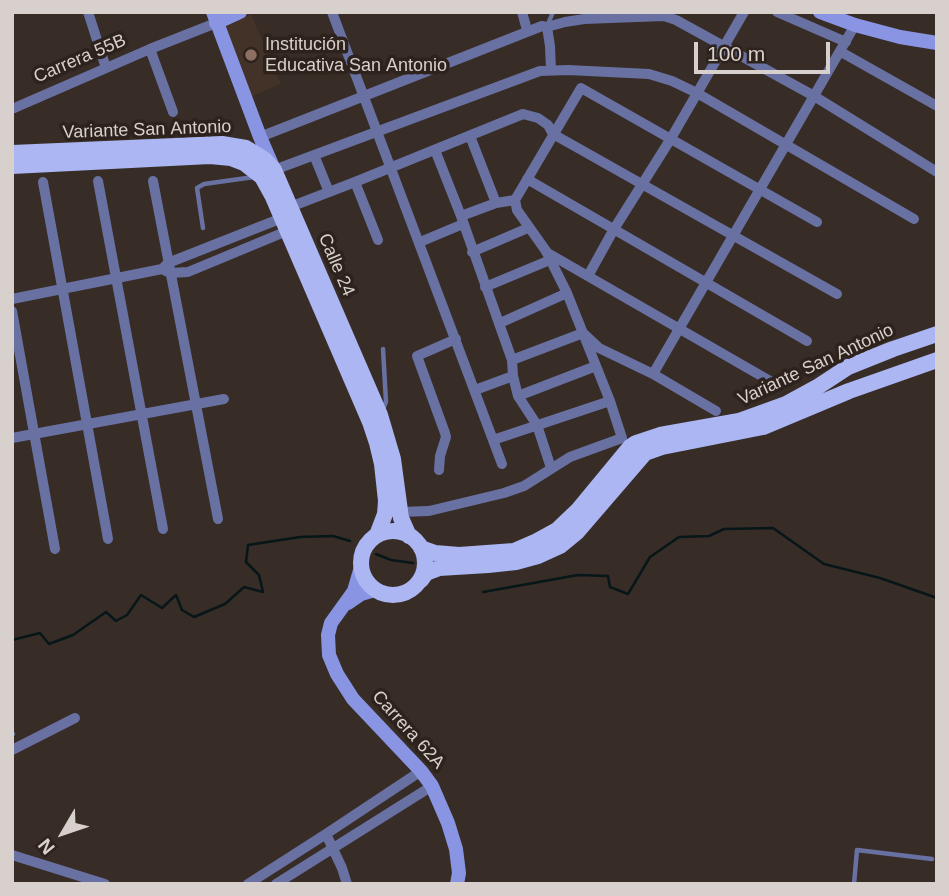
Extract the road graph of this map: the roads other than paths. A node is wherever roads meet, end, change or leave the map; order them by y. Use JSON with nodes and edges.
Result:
{"nodes":[{"id":1,"x":88,"y":12,"type":"edge"},
{"id":2,"x":240,"y":12,"type":"edge"},
{"id":3,"x":332,"y":12,"type":"edge"},
{"id":4,"x":522,"y":12,"type":"edge"},
{"id":5,"x":553,"y":12,"type":"edge"},
{"id":6,"x":744,"y":12,"type":"edge"},
{"id":7,"x":777,"y":12,"type":"edge"},
{"id":8,"x":820,"y":12,"type":"edge"},
{"id":9,"x":215,"y":18,"type":"edge"},
{"id":10,"x":855,"y":25,"type":"junction"},
{"id":11,"x":547,"y":27,"type":"junction"},
{"id":12,"x":527,"y":30,"type":"junction"},
{"id":13,"x":937,"y":43,"type":"edge"},
{"id":14,"x":723,"y":46,"type":"junction"},
{"id":15,"x":844,"y":47,"type":"junction"},
{"id":16,"x":150,"y":49,"type":"junction"},
{"id":17,"x":106,"y":68,"type":"junction"},
{"id":18,"x":551,"y":70,"type":"junction"},
{"id":19,"x":697,"y":93,"type":"junction"},
{"id":20,"x":363,"y":96,"type":"junction"},
{"id":21,"x":814,"y":96,"type":"junction"},
{"id":22,"x":937,"y":106,"type":"edge"},
{"id":23,"x":12,"y":109,"type":"edge"},
{"id":24,"x":173,"y":112,"type":"dead end"},
{"id":25,"x":376,"y":131,"type":"junction"},
{"id":26,"x":553,"y":134,"type":"junction"},
{"id":27,"x":470,"y":136,"type":"junction"},
{"id":28,"x":260,"y":137,"type":"junction"},
{"id":29,"x":670,"y":140,"type":"junction"},
{"id":30,"x":786,"y":146,"type":"junction"},
{"id":31,"x":246,"y":148,"type":"junction"},
{"id":32,"x":435,"y":150,"type":"junction"},
{"id":33,"x":12,"y":153,"type":"edge"},
{"id":34,"x":314,"y":155,"type":"junction"},
{"id":35,"x":12,"y":166,"type":"edge"},
{"id":36,"x":390,"y":168,"type":"junction"},
{"id":37,"x":937,"y":172,"type":"edge"},
{"id":38,"x":268,"y":173,"type":"junction"},
{"id":39,"x":527,"y":179,"type":"junction"},
{"id":40,"x":98,"y":181,"type":"dead end"},
{"id":41,"x":152,"y":181,"type":"dead end"},
{"id":42,"x":43,"y":182,"type":"dead end"},
{"id":43,"x":355,"y":182,"type":"junction"},
{"id":44,"x":643,"y":185,"type":"junction"},
{"id":45,"x":760,"y":190,"type":"junction"},
{"id":46,"x":329,"y":192,"type":"junction"},
{"id":47,"x":515,"y":200,"type":"junction"},
{"id":48,"x":496,"y":203,"type":"junction"},
{"id":49,"x":286,"y":219,"type":"junction"},
{"id":50,"x":914,"y":219,"type":"dead end"},
{"id":51,"x":462,"y":220,"type":"junction"},
{"id":52,"x":817,"y":222,"type":"dead end"},
{"id":53,"x":203,"y":228,"type":"dead end"},
{"id":54,"x":528,"y":228,"type":"junction"},
{"id":55,"x":614,"y":229,"type":"junction"},
{"id":56,"x":733,"y":235,"type":"junction"},
{"id":57,"x":378,"y":240,"type":"dead end"},
{"id":58,"x":419,"y":242,"type":"junction"},
{"id":59,"x":472,"y":252,"type":"junction"},
{"id":60,"x":548,"y":256,"type":"junction"},
{"id":61,"x":166,"y":269,"type":"junction"},
{"id":62,"x":588,"y":276,"type":"junction"},
{"id":63,"x":115,"y":278,"type":"junction"},
{"id":64,"x":705,"y":282,"type":"junction"},
{"id":65,"x":485,"y":287,"type":"junction"},
{"id":66,"x":62,"y":289,"type":"junction"},
{"id":67,"x":567,"y":293,"type":"junction"},
{"id":68,"x":837,"y":294,"type":"dead end"},
{"id":69,"x":12,"y":299,"type":"edge"},
{"id":70,"x":12,"y":311,"type":"edge"},
{"id":71,"x":500,"y":323,"type":"junction"},
{"id":72,"x":679,"y":328,"type":"junction"},
{"id":73,"x":583,"y":333,"type":"junction"},
{"id":74,"x":937,"y":334,"type":"edge"},
{"id":75,"x":456,"y":339,"type":"junction"},
{"id":76,"x":807,"y":341,"type":"dead end"},
{"id":77,"x":383,"y":349,"type":"dead end"},
{"id":78,"x":894,"y":349,"type":"junction"},
{"id":79,"x":512,"y":360,"type":"junction"},
{"id":80,"x":937,"y":360,"type":"edge"},
{"id":81,"x":596,"y":366,"type":"junction"},
{"id":82,"x":900,"y":373,"type":"junction"},
{"id":83,"x":653,"y":374,"type":"junction"},
{"id":84,"x":513,"y":376,"type":"junction"},
{"id":85,"x":777,"y":385,"type":"dead end"},
{"id":86,"x":475,"y":390,"type":"junction"},
{"id":87,"x":518,"y":396,"type":"junction"},
{"id":88,"x":224,"y":399,"type":"dead end"},
{"id":89,"x":610,"y":401,"type":"junction"},
{"id":90,"x":194,"y":404,"type":"junction"},
{"id":91,"x":716,"y":411,"type":"dead end"},
{"id":92,"x":141,"y":414,"type":"junction"},
{"id":93,"x":380,"y":415,"type":"junction"},
{"id":94,"x":87,"y":424,"type":"junction"},
{"id":95,"x":537,"y":425,"type":"junction"},
{"id":96,"x":35,"y":434,"type":"junction"},
{"id":97,"x":12,"y":438,"type":"edge"},
{"id":98,"x":493,"y":440,"type":"junction"},
{"id":99,"x":502,"y":464,"type":"dead end"},
{"id":100,"x":551,"y":468,"type":"junction"},
{"id":101,"x":439,"y":470,"type":"dead end"},
{"id":102,"x":400,"y":512,"type":"junction"},
{"id":103,"x":218,"y":519,"type":"dead end"},
{"id":104,"x":163,"y":529,"type":"dead end"},
{"id":105,"x":377,"y":535,"type":"junction"},
{"id":106,"x":410,"y":536,"type":"junction"},
{"id":107,"x":108,"y":539,"type":"dead end"},
{"id":108,"x":421,"y":548,"type":"junction"},
{"id":109,"x":55,"y":549,"type":"dead end"},
{"id":110,"x":361,"y":568,"type":"junction"},
{"id":111,"x":421,"y":580,"type":"junction"},
{"id":112,"x":375,"y":590,"type":"junction"},
{"id":113,"x":341,"y":609,"type":"junction"},
{"id":114,"x":75,"y":718,"type":"dead end"},
{"id":115,"x":12,"y":750,"type":"edge"},
{"id":116,"x":421,"y":771,"type":"junction"},
{"id":117,"x":432,"y":786,"type":"junction"},
{"id":118,"x":326,"y":834,"type":"junction"},
{"id":119,"x":333,"y":847,"type":"junction"},
{"id":120,"x":12,"y":855,"type":"edge"},
{"id":121,"x":932,"y":859,"type":"dead end"},
{"id":122,"x":105,"y":884,"type":"edge"},
{"id":123,"x":248,"y":884,"type":"edge"},
{"id":124,"x":276,"y":884,"type":"edge"},
{"id":125,"x":347,"y":884,"type":"edge"},
{"id":126,"x":457,"y":884,"type":"edge"},
{"id":127,"x":854,"y":884,"type":"edge"}],
"edges":[{"from":1,"to":17,"type":"street"},
{"from":2,"to":9,"type":"street","name":"Carrera 55B"},
{"from":3,"to":20,"type":"street"},
{"from":4,"to":12,"type":"street"},
{"from":5,"to":11,"type":"lane"},
{"from":6,"to":14,"type":"street"},
{"from":7,"to":15,"type":"street"},
{"from":8,"to":10,"type":"street"},
{"from":9,"to":16,"type":"street","name":"Carrera 55B"},
{"from":9,"to":28,"type":"street","name":"Calle 24"},
{"from":10,"to":13,"type":"street"},
{"from":10,"to":15,"type":"street"},
{"from":11,"to":12,"type":"street"},
{"from":11,"to":14,"type":"street"},
{"from":11,"to":18,"type":"street"},
{"from":12,"to":20,"type":"street"},
{"from":14,"to":19,"type":"street"},
{"from":14,"to":21,"type":"street"},
{"from":15,"to":21,"type":"street"},
{"from":15,"to":22,"type":"street"},
{"from":16,"to":17,"type":"street","name":"Carrera 55B"},
{"from":16,"to":24,"type":"street"},
{"from":17,"to":23,"type":"street","name":"Carrera 55B"},
{"from":18,"to":19,"type":"street"},
{"from":18,"to":25,"type":"street"},
{"from":19,"to":29,"type":"street"},
{"from":19,"to":30,"type":"street"},
{"from":20,"to":25,"type":"street"},
{"from":20,"to":28,"type":"street"},
{"from":21,"to":30,"type":"street"},
{"from":21,"to":37,"type":"street"},
{"from":25,"to":34,"type":"street"},
{"from":25,"to":36,"type":"street"},
{"from":26,"to":27,"type":"street"},
{"from":26,"to":29,"type":"street"},
{"from":26,"to":39,"type":"street"},
{"from":26,"to":44,"type":"street"},
{"from":27,"to":32,"type":"street"},
{"from":27,"to":48,"type":"street"},
{"from":28,"to":31,"type":"street"},
{"from":28,"to":38,"type":"street","name":"Calle 24"},
{"from":29,"to":44,"type":"street"},
{"from":29,"to":45,"type":"street"},
{"from":30,"to":45,"type":"street"},
{"from":30,"to":50,"type":"street"},
{"from":31,"to":33,"type":"main road","name":"Variante San Antonio"},
{"from":31,"to":38,"type":"main road","name":"Variante San Antonio"},
{"from":32,"to":36,"type":"street"},
{"from":32,"to":51,"type":"street"},
{"from":34,"to":38,"type":"street"},
{"from":34,"to":46,"type":"street"},
{"from":35,"to":38,"type":"main road","name":"Variante San Antonio"},
{"from":36,"to":43,"type":"street"},
{"from":36,"to":58,"type":"street"},
{"from":38,"to":49,"type":"main road","name":"Calle 24"},
{"from":38,"to":53,"type":"lane"},
{"from":39,"to":47,"type":"street"},
{"from":39,"to":55,"type":"street"},
{"from":40,"to":63,"type":"street"},
{"from":41,"to":61,"type":"street"},
{"from":42,"to":66,"type":"street"},
{"from":43,"to":46,"type":"street"},
{"from":43,"to":57,"type":"street"},
{"from":44,"to":55,"type":"street"},
{"from":44,"to":56,"type":"street"},
{"from":45,"to":52,"type":"street"},
{"from":45,"to":56,"type":"street"},
{"from":46,"to":49,"type":"street"},
{"from":47,"to":48,"type":"street"},
{"from":47,"to":54,"type":"street"},
{"from":48,"to":51,"type":"street"},
{"from":49,"to":61,"type":"street"},
{"from":49,"to":61,"type":"street"},
{"from":49,"to":93,"type":"main road","name":"Calle 24"},
{"from":49,"to":105,"type":"main road","name":"Calle 24"},
{"from":51,"to":58,"type":"street"},
{"from":51,"to":59,"type":"street"},
{"from":54,"to":59,"type":"street"},
{"from":54,"to":60,"type":"street"},
{"from":55,"to":62,"type":"street"},
{"from":55,"to":64,"type":"street"},
{"from":56,"to":64,"type":"street"},
{"from":56,"to":68,"type":"street"},
{"from":58,"to":75,"type":"street"},
{"from":59,"to":65,"type":"street"},
{"from":60,"to":62,"type":"street"},
{"from":60,"to":65,"type":"street"},
{"from":60,"to":67,"type":"street"},
{"from":61,"to":63,"type":"street"},
{"from":61,"to":90,"type":"street"},
{"from":62,"to":72,"type":"street"},
{"from":63,"to":66,"type":"street"},
{"from":63,"to":92,"type":"street"},
{"from":64,"to":72,"type":"street"},
{"from":64,"to":76,"type":"street"},
{"from":65,"to":71,"type":"street"},
{"from":66,"to":69,"type":"street"},
{"from":66,"to":94,"type":"street"},
{"from":67,"to":71,"type":"street"},
{"from":67,"to":73,"type":"street"},
{"from":70,"to":96,"type":"street"},
{"from":71,"to":79,"type":"street"},
{"from":72,"to":83,"type":"street"},
{"from":72,"to":85,"type":"street"},
{"from":73,"to":79,"type":"street"},
{"from":73,"to":81,"type":"street"},
{"from":73,"to":83,"type":"street"},
{"from":74,"to":78,"type":"main road","name":"Variante San Antonio"},
{"from":75,"to":86,"type":"street"},
{"from":75,"to":101,"type":"street"},
{"from":77,"to":93,"type":"lane"},
{"from":78,"to":82,"type":"street"},
{"from":78,"to":108,"type":"main road","name":"Variante San Antonio"},
{"from":79,"to":84,"type":"street"},
{"from":80,"to":82,"type":"main road","name":"Variante San Antonio"},
{"from":81,"to":87,"type":"street"},
{"from":81,"to":89,"type":"street"},
{"from":82,"to":111,"type":"main road","name":"Variante San Antonio"},
{"from":83,"to":91,"type":"street"},
{"from":84,"to":86,"type":"street"},
{"from":84,"to":87,"type":"street"},
{"from":86,"to":98,"type":"street"},
{"from":87,"to":95,"type":"street"},
{"from":88,"to":90,"type":"street"},
{"from":89,"to":95,"type":"street"},
{"from":89,"to":100,"type":"street"},
{"from":90,"to":92,"type":"street"},
{"from":90,"to":103,"type":"street"},
{"from":92,"to":94,"type":"street"},
{"from":92,"to":104,"type":"street"},
{"from":93,"to":102,"type":"main road","name":"Calle 24"},
{"from":94,"to":96,"type":"street"},
{"from":94,"to":107,"type":"street"},
{"from":95,"to":98,"type":"street"},
{"from":95,"to":100,"type":"street"},
{"from":96,"to":97,"type":"street"},
{"from":96,"to":109,"type":"street"},
{"from":98,"to":99,"type":"street"},
{"from":100,"to":102,"type":"street"},
{"from":102,"to":106,"type":"main road","name":"Calle 24"},
{"from":105,"to":106,"type":"main road"},
{"from":105,"to":110,"type":"main road"},
{"from":106,"to":108,"type":"main road"},
{"from":108,"to":111,"type":"main road"},
{"from":110,"to":112,"type":"main road"},
{"from":110,"to":113,"type":"street","name":"Carrera 62A"},
{"from":111,"to":112,"type":"main road","name":"Variante San Antonio"},
{"from":112,"to":113,"type":"street"},
{"from":113,"to":116,"type":"street","name":"Carrera 62A"},
{"from":114,"to":115,"type":"street"},
{"from":116,"to":117,"type":"street","name":"Carrera 62A"},
{"from":116,"to":118,"type":"street"},
{"from":117,"to":119,"type":"street"},
{"from":117,"to":126,"type":"street","name":"Carrera 62A"},
{"from":118,"to":119,"type":"street"},
{"from":118,"to":123,"type":"street"},
{"from":119,"to":124,"type":"street"},
{"from":119,"to":125,"type":"street"},
{"from":120,"to":122,"type":"street"},
{"from":121,"to":127,"type":"lane"}]}
